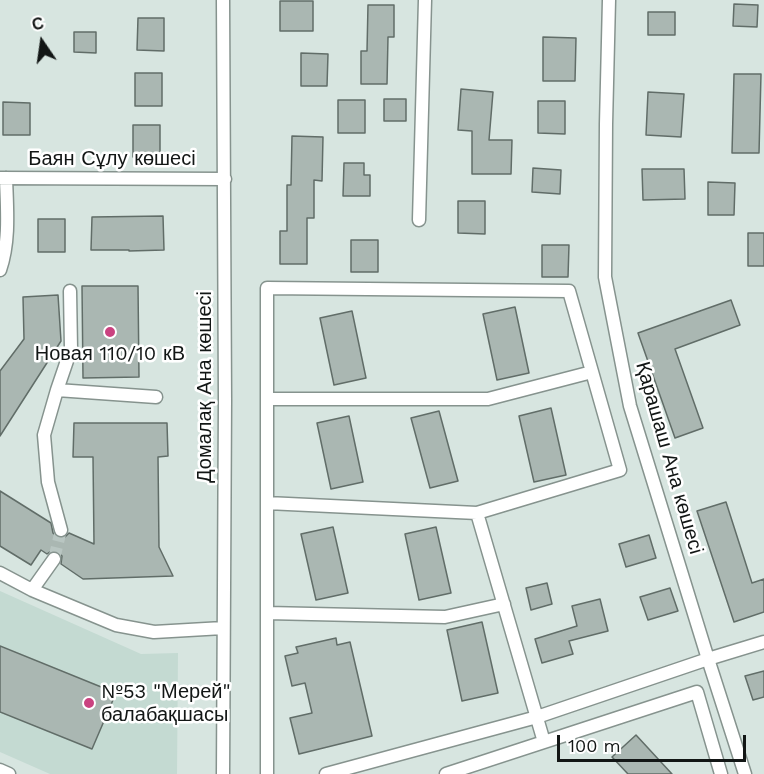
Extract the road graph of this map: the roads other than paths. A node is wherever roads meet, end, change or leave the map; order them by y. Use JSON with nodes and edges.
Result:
{"nodes":[{"id":1,"x":223,"y":0,"type":"edge"},
{"id":2,"x":425,"y":0,"type":"edge"},
{"id":3,"x":609,"y":0,"type":"edge"},
{"id":4,"x":3,"y":178,"type":"edge"},
{"id":5,"x":225,"y":179,"type":"junction"},
{"id":6,"x":419,"y":220,"type":"dead end"},
{"id":7,"x":0,"y":270,"type":"edge"},
{"id":8,"x":70,"y":291,"type":"dead end"},
{"id":9,"x":592,"y":372,"type":"junction"},
{"id":10,"x":57,"y":390,"type":"junction"},
{"id":11,"x":156,"y":397,"type":"dead end"},
{"id":12,"x":267,"y":399,"type":"junction"},
{"id":13,"x":267,"y":503,"type":"junction"},
{"id":14,"x":477,"y":513,"type":"junction"},
{"id":15,"x":61,"y":530,"type":"tunnel mouth"},
{"id":16,"x":54,"y":559,"type":"tunnel mouth"},
{"id":17,"x":0,"y":573,"type":"edge"},
{"id":18,"x":32,"y":590,"type":"junction"},
{"id":19,"x":504,"y":604,"type":"junction"},
{"id":20,"x":267,"y":613,"type":"junction"},
{"id":21,"x":223,"y":628,"type":"junction"},
{"id":22,"x":764,"y":642,"type":"edge"},
{"id":23,"x":708,"y":660,"type":"junction"},
{"id":24,"x":537,"y":717,"type":"junction"},
{"id":25,"x":544,"y":742,"type":"junction"},
{"id":26,"x":0,"y":770,"type":"edge"},
{"id":27,"x":9,"y":774,"type":"edge"},
{"id":28,"x":223,"y":774,"type":"edge"},
{"id":29,"x":267,"y":774,"type":"edge"},
{"id":30,"x":326,"y":774,"type":"edge"},
{"id":31,"x":446,"y":774,"type":"edge"},
{"id":32,"x":722,"y":774,"type":"edge"},
{"id":33,"x":745,"y":774,"type":"edge"}],
"edges":[{"from":1,"to":5,"type":"street","name":"Домалақ Ана көшесі"},
{"from":2,"to":6,"type":"street"},
{"from":3,"to":23,"type":"street","name":"Қарашаш Ана көшесі"},
{"from":4,"to":5,"type":"street","name":"Баян Сұлу көшесі"},
{"from":4,"to":7,"type":"street"},
{"from":5,"to":21,"type":"street","name":"Домалақ Ана көшесі"},
{"from":8,"to":10,"type":"street"},
{"from":9,"to":12,"type":"street"},
{"from":9,"to":12,"type":"street"},
{"from":9,"to":14,"type":"street"},
{"from":10,"to":11,"type":"street"},
{"from":10,"to":15,"type":"street"},
{"from":12,"to":13,"type":"street"},
{"from":13,"to":14,"type":"street"},
{"from":13,"to":20,"type":"street"},
{"from":14,"to":19,"type":"street"},
{"from":16,"to":18,"type":"street"},
{"from":17,"to":18,"type":"street"},
{"from":18,"to":21,"type":"street"},
{"from":19,"to":20,"type":"street"},
{"from":19,"to":24,"type":"street"},
{"from":20,"to":29,"type":"street"},
{"from":21,"to":28,"type":"street","name":"Домалақ Ана көшесі"},
{"from":22,"to":23,"type":"street"},
{"from":23,"to":24,"type":"street"},
{"from":23,"to":33,"type":"street","name":"Қарашаш Ана көшесі"},
{"from":24,"to":25,"type":"street"},
{"from":24,"to":30,"type":"street"},
{"from":25,"to":31,"type":"street"},
{"from":25,"to":32,"type":"street"},
{"from":26,"to":27,"type":"street"}]}
